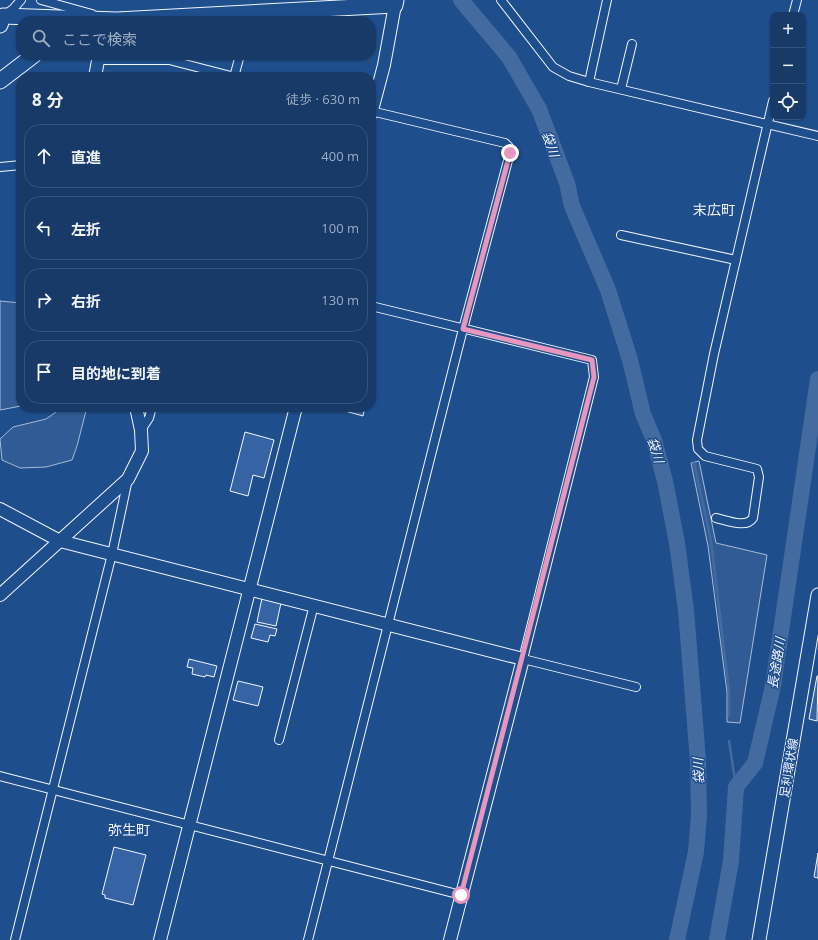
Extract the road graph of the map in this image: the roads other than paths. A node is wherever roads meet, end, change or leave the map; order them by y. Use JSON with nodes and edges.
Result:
{"nodes":[{"id":1,"x":21,"y":0,"type":"edge"},
{"id":2,"x":41,"y":0,"type":"edge"},
{"id":3,"x":501,"y":0,"type":"edge"},
{"id":4,"x":607,"y":0,"type":"edge"},
{"id":5,"x":797,"y":0,"type":"edge"},
{"id":6,"x":396,"y":3,"type":"edge"},
{"id":7,"x":794,"y":12,"type":"edge"},
{"id":8,"x":99,"y":16,"type":"edge"},
{"id":9,"x":260,"y":16,"type":"edge"},
{"id":10,"x":1,"y":18,"type":"edge"},
{"id":11,"x":16,"y":18,"type":"edge"},
{"id":12,"x":632,"y":44,"type":"dead end"},
{"id":13,"x":27,"y":60,"type":"edge"},
{"id":14,"x":99,"y":60,"type":"edge"},
{"id":15,"x":169,"y":60,"type":"edge"},
{"id":16,"x":239,"y":60,"type":"edge"},
{"id":17,"x":96,"y":72,"type":"edge"},
{"id":18,"x":215,"y":72,"type":"edge"},
{"id":19,"x":235,"y":72,"type":"edge"},
{"id":20,"x":0,"y":81,"type":"edge"},
{"id":21,"x":589,"y":82,"type":"junction"},
{"id":22,"x":621,"y":89,"type":"junction"},
{"id":23,"x":376,"y":94,"type":"edge"},
{"id":24,"x":376,"y":113,"type":"edge"},
{"id":25,"x":770,"y":114,"type":"edge"},
{"id":26,"x":768,"y":123,"type":"junction"},
{"id":27,"x":818,"y":136,"type":"edge"},
{"id":28,"x":16,"y":165,"type":"edge"},
{"id":29,"x":0,"y":167,"type":"edge"},
{"id":30,"x":621,"y":235,"type":"dead end"},
{"id":31,"x":736,"y":260,"type":"junction"},
{"id":32,"x":376,"y":307,"type":"edge"},
{"id":33,"x":463,"y":329,"type":"junction"},
{"id":34,"x":137,"y":412,"type":"edge"},
{"id":35,"x":150,"y":412,"type":"edge"},
{"id":36,"x":295,"y":412,"type":"edge"},
{"id":37,"x":141,"y":430,"type":"junction"},
{"id":38,"x":128,"y":479,"type":"junction"},
{"id":39,"x":0,"y":509,"type":"edge"},
{"id":40,"x":716,"y":518,"type":"dead end"},
{"id":41,"x":60,"y":541,"type":"junction"},
{"id":42,"x":112,"y":554,"type":"junction"},
{"id":43,"x":250,"y":589,"type":"junction"},
{"id":44,"x":0,"y":595,"type":"edge"},
{"id":45,"x":817,"y":602,"type":"edge"},
{"id":46,"x":314,"y":605,"type":"junction"},
{"id":47,"x":388,"y":624,"type":"junction"},
{"id":48,"x":523,"y":659,"type":"junction"},
{"id":49,"x":636,"y":688,"type":"dead end"},
{"id":50,"x":279,"y":740,"type":"dead end"},
{"id":51,"x":0,"y":776,"type":"edge"},
{"id":52,"x":53,"y":790,"type":"junction"},
{"id":53,"x":189,"y":826,"type":"junction"},
{"id":54,"x":328,"y":861,"type":"junction"},
{"id":55,"x":461,"y":895,"type":"junction"},
{"id":56,"x":15,"y":940,"type":"edge"},
{"id":57,"x":160,"y":940,"type":"edge"},
{"id":58,"x":308,"y":940,"type":"edge"},
{"id":59,"x":450,"y":940,"type":"edge"},
{"id":60,"x":759,"y":940,"type":"edge"}],
"edges":[{"from":1,"to":10,"type":"street"},
{"from":2,"to":8,"type":"street"},
{"from":3,"to":21,"type":"street"},
{"from":4,"to":21,"type":"street"},
{"from":5,"to":7,"type":"street"},
{"from":6,"to":9,"type":"highway"},
{"from":6,"to":23,"type":"street"},
{"from":10,"to":11,"type":"highway"},
{"from":12,"to":22,"type":"street"},
{"from":13,"to":20,"type":"highway"},
{"from":14,"to":17,"type":"street"},
{"from":15,"to":18,"type":"street"},
{"from":16,"to":19,"type":"street"},
{"from":21,"to":22,"type":"street"},
{"from":22,"to":26,"type":"street"},
{"from":24,"to":33,"type":"street"},
{"from":25,"to":26,"type":"street"},
{"from":26,"to":27,"type":"street"},
{"from":26,"to":31,"type":"street"},
{"from":28,"to":29,"type":"street"},
{"from":30,"to":31,"type":"street"},
{"from":31,"to":40,"type":"street"},
{"from":32,"to":33,"type":"street"},
{"from":33,"to":47,"type":"street"},
{"from":33,"to":48,"type":"street"},
{"from":34,"to":37,"type":"street"},
{"from":35,"to":37,"type":"street"},
{"from":36,"to":43,"type":"street"},
{"from":37,"to":38,"type":"street"},
{"from":38,"to":41,"type":"street"},
{"from":38,"to":42,"type":"street"},
{"from":39,"to":41,"type":"street"},
{"from":41,"to":42,"type":"street"},
{"from":41,"to":44,"type":"street"},
{"from":42,"to":43,"type":"street"},
{"from":42,"to":52,"type":"street"},
{"from":43,"to":46,"type":"street"},
{"from":43,"to":53,"type":"street"},
{"from":45,"to":60,"type":"main road","name":"足利環状線"},
{"from":46,"to":47,"type":"street"},
{"from":46,"to":50,"type":"street"},
{"from":47,"to":48,"type":"street"},
{"from":47,"to":54,"type":"street"},
{"from":48,"to":49,"type":"street"},
{"from":48,"to":55,"type":"street"},
{"from":51,"to":52,"type":"street"},
{"from":52,"to":53,"type":"street"},
{"from":52,"to":56,"type":"street"},
{"from":53,"to":54,"type":"street"},
{"from":53,"to":57,"type":"street"},
{"from":54,"to":55,"type":"street"},
{"from":54,"to":58,"type":"street"},
{"from":55,"to":59,"type":"street"}]}
